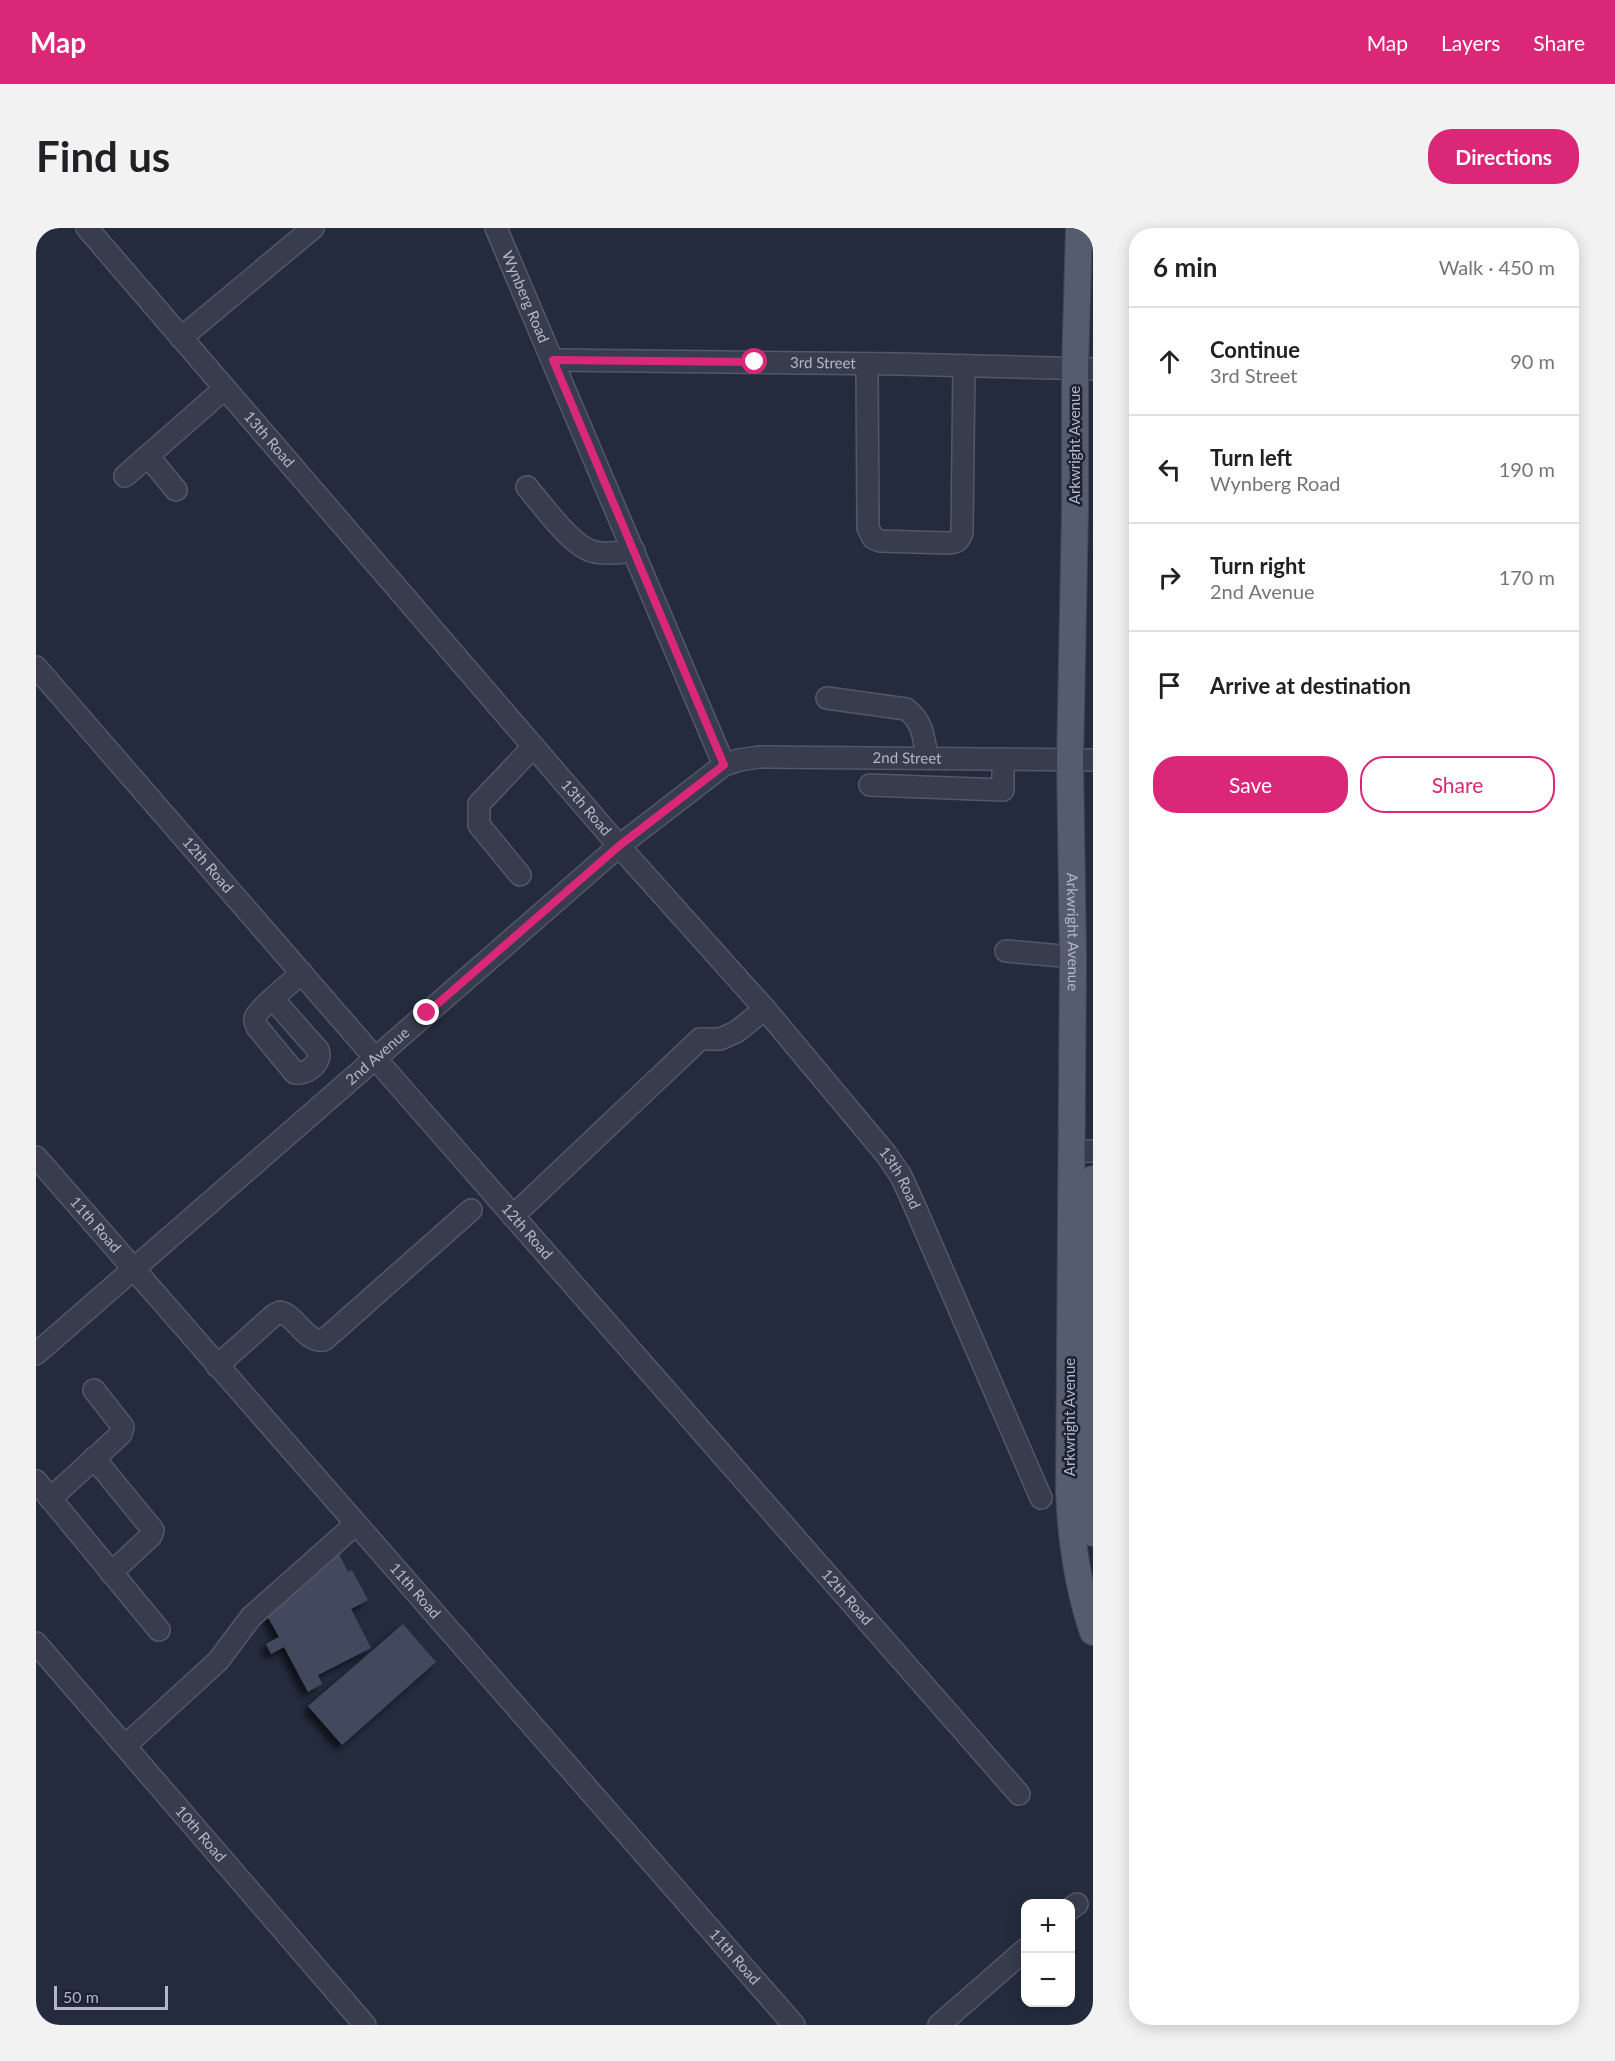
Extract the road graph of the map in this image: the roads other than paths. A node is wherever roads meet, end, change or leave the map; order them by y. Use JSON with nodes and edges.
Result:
{"nodes":[{"id":1,"x":87,"y":228,"type":"edge"},
{"id":2,"x":313,"y":228,"type":"edge"},
{"id":3,"x":496,"y":228,"type":"edge"},
{"id":4,"x":1079,"y":228,"type":"edge"},
{"id":5,"x":181,"y":338,"type":"junction"},
{"id":6,"x":553,"y":360,"type":"junction"},
{"id":7,"x":867,"y":363,"type":"junction"},
{"id":8,"x":964,"y":366,"type":"junction"},
{"id":9,"x":1084,"y":369,"type":"edge"},
{"id":10,"x":224,"y":389,"type":"junction"},
{"id":11,"x":148,"y":456,"type":"junction"},
{"id":12,"x":125,"y":476,"type":"dead end"},
{"id":13,"x":527,"y":488,"type":"dead end"},
{"id":14,"x":176,"y":490,"type":"dead end"},
{"id":15,"x":634,"y":551,"type":"junction"},
{"id":16,"x":36,"y":667,"type":"edge"},
{"id":17,"x":827,"y":698,"type":"dead end"},
{"id":18,"x":533,"y":747,"type":"junction"},
{"id":19,"x":927,"y":758,"type":"junction"},
{"id":20,"x":1003,"y":759,"type":"junction"},
{"id":21,"x":1081,"y":760,"type":"edge"},
{"id":22,"x":724,"y":765,"type":"junction"},
{"id":23,"x":870,"y":785,"type":"dead end"},
{"id":24,"x":619,"y":846,"type":"junction"},
{"id":25,"x":520,"y":875,"type":"dead end"},
{"id":26,"x":1006,"y":951,"type":"dead end"},
{"id":27,"x":1073,"y":957,"type":"junction"},
{"id":28,"x":302,"y":973,"type":"junction"},
{"id":29,"x":273,"y":999,"type":"dead end"},
{"id":30,"x":765,"y":1009,"type":"junction"},
{"id":31,"x":375,"y":1058,"type":"junction"},
{"id":32,"x":1082,"y":1151,"type":"edge"},
{"id":33,"x":36,"y":1157,"type":"edge"},
{"id":34,"x":1093,"y":1179,"type":"edge"},
{"id":35,"x":471,"y":1210,"type":"dead end"},
{"id":36,"x":513,"y":1216,"type":"junction"},
{"id":37,"x":133,"y":1269,"type":"junction"},
{"id":38,"x":36,"y":1353,"type":"edge"},
{"id":39,"x":217,"y":1366,"type":"junction"},
{"id":40,"x":94,"y":1390,"type":"dead end"},
{"id":41,"x":94,"y":1458,"type":"junction"},
{"id":42,"x":36,"y":1481,"type":"edge"},
{"id":43,"x":1041,"y":1498,"type":"dead end"},
{"id":44,"x":50,"y":1499,"type":"junction"},
{"id":45,"x":356,"y":1524,"type":"junction"},
{"id":46,"x":1093,"y":1533,"type":"edge"},
{"id":47,"x":111,"y":1573,"type":"junction"},
{"id":48,"x":159,"y":1630,"type":"dead end"},
{"id":49,"x":1093,"y":1632,"type":"edge"},
{"id":50,"x":36,"y":1643,"type":"edge"},
{"id":51,"x":125,"y":1746,"type":"junction"},
{"id":52,"x":1019,"y":1794,"type":"dead end"},
{"id":53,"x":1021,"y":1953,"type":"edge"},
{"id":54,"x":365,"y":2025,"type":"edge"},
{"id":55,"x":794,"y":2025,"type":"edge"},
{"id":56,"x":939,"y":2025,"type":"edge"}],
"edges":[{"from":1,"to":5,"type":"street","name":"13th Road"},
{"from":2,"to":5,"type":"street"},
{"from":3,"to":6,"type":"street","name":"Wynberg Road"},
{"from":4,"to":9,"type":"main road","name":"Arkwright Avenue"},
{"from":5,"to":10,"type":"street","name":"13th Road"},
{"from":6,"to":7,"type":"street","name":"3rd Street"},
{"from":6,"to":15,"type":"street","name":"Wynberg Road"},
{"from":7,"to":8,"type":"street","name":"3rd Street"},
{"from":7,"to":8,"type":"street"},
{"from":8,"to":9,"type":"street","name":"3rd Street"},
{"from":9,"to":21,"type":"main road","name":"Arkwright Avenue"},
{"from":10,"to":11,"type":"street"},
{"from":10,"to":18,"type":"street","name":"13th Road"},
{"from":11,"to":12,"type":"street"},
{"from":11,"to":14,"type":"street"},
{"from":13,"to":15,"type":"street"},
{"from":15,"to":22,"type":"street","name":"Wynberg Road"},
{"from":16,"to":28,"type":"street","name":"12th Road"},
{"from":17,"to":19,"type":"street"},
{"from":18,"to":24,"type":"street","name":"13th Road"},
{"from":18,"to":25,"type":"street"},
{"from":19,"to":20,"type":"street","name":"2nd Street"},
{"from":19,"to":22,"type":"street","name":"2nd Street"},
{"from":20,"to":21,"type":"street","name":"2nd Street"},
{"from":20,"to":23,"type":"street"},
{"from":21,"to":27,"type":"main road","name":"Arkwright Avenue"},
{"from":22,"to":24,"type":"street","name":"2nd Avenue"},
{"from":24,"to":30,"type":"street","name":"13th Road"},
{"from":24,"to":31,"type":"street","name":"2nd Avenue"},
{"from":26,"to":27,"type":"street"},
{"from":27,"to":32,"type":"main road","name":"Arkwright Avenue"},
{"from":28,"to":29,"type":"street"},
{"from":28,"to":31,"type":"street","name":"12th Road"},
{"from":30,"to":36,"type":"street"},
{"from":30,"to":43,"type":"street","name":"13th Road"},
{"from":31,"to":36,"type":"street","name":"12th Road"},
{"from":31,"to":37,"type":"street","name":"2nd Avenue"},
{"from":32,"to":49,"type":"main road","name":"Arkwright Avenue"},
{"from":33,"to":37,"type":"street","name":"11th Road"},
{"from":34,"to":46,"type":"main road","name":"Arkwright Avenue"},
{"from":35,"to":39,"type":"street"},
{"from":36,"to":52,"type":"street","name":"12th Road"},
{"from":37,"to":38,"type":"street","name":"2nd Avenue"},
{"from":37,"to":39,"type":"street","name":"11th Road"},
{"from":39,"to":45,"type":"street","name":"11th Road"},
{"from":40,"to":41,"type":"street"},
{"from":41,"to":44,"type":"street"},
{"from":41,"to":47,"type":"street"},
{"from":42,"to":44,"type":"street"},
{"from":44,"to":47,"type":"street"},
{"from":45,"to":51,"type":"street"},
{"from":45,"to":55,"type":"street","name":"11th Road"},
{"from":47,"to":48,"type":"street"},
{"from":50,"to":51,"type":"street","name":"10th Road"},
{"from":51,"to":54,"type":"street","name":"10th Road"},
{"from":53,"to":56,"type":"street"}]}
